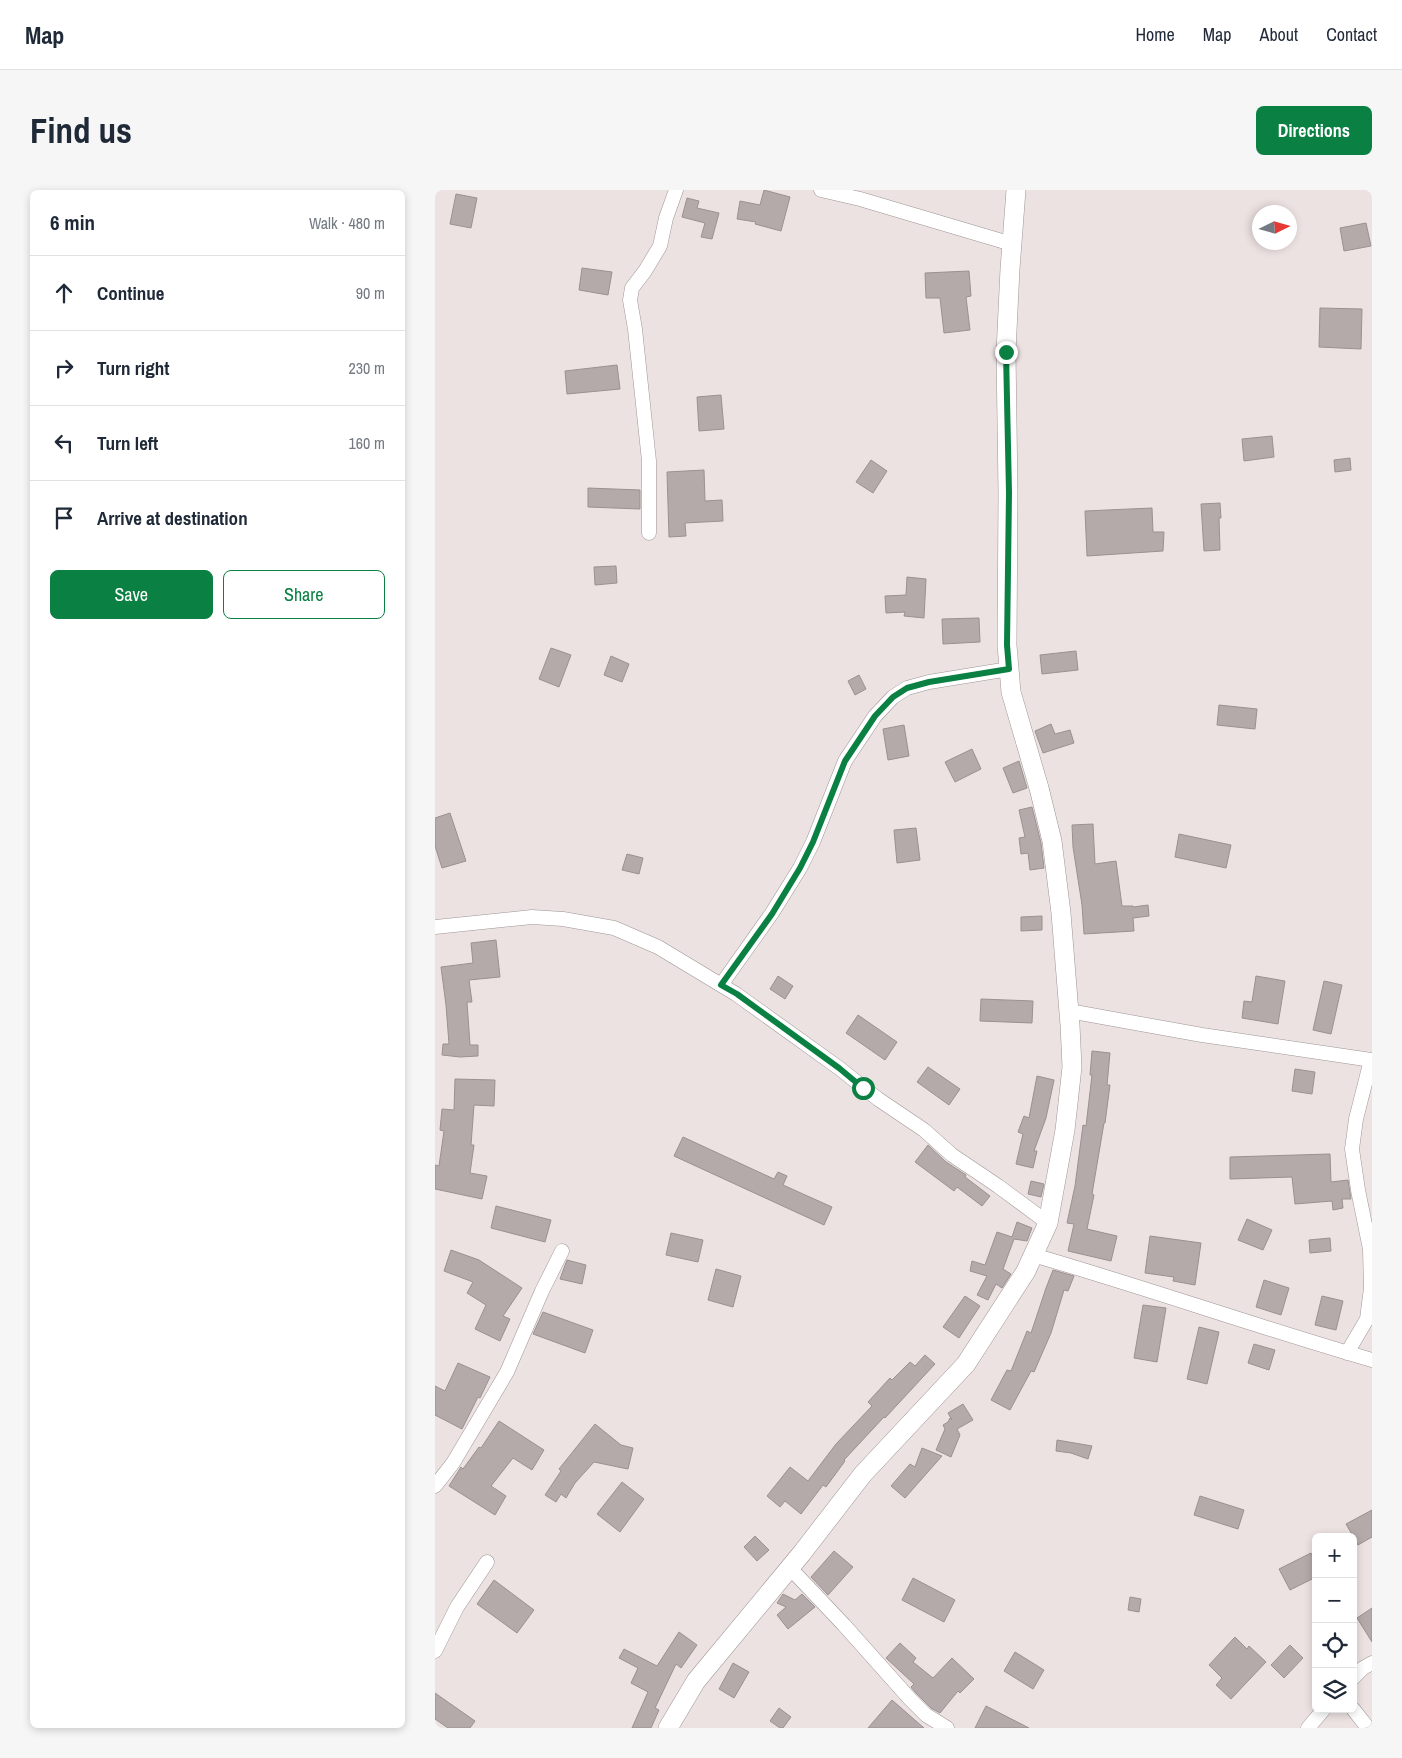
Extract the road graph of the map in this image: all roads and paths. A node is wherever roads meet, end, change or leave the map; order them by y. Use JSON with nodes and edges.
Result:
{"nodes":[{"id":1,"x":676,"y":190,"type":"edge"},
{"id":2,"x":821,"y":190,"type":"edge"},
{"id":3,"x":1016,"y":190,"type":"edge"},
{"id":4,"x":1012,"y":244,"type":"junction"},
{"id":5,"x":649,"y":533,"type":"dead end"},
{"id":6,"x":1009,"y":669,"type":"junction"},
{"id":7,"x":435,"y":926,"type":"edge"},
{"id":8,"x":721,"y":985,"type":"junction"},
{"id":9,"x":1069,"y":1011,"type":"junction"},
{"id":10,"x":1372,"y":1060,"type":"edge"},
{"id":11,"x":1048,"y":1223,"type":"junction"},
{"id":12,"x":562,"y":1251,"type":"dead end"},
{"id":13,"x":1033,"y":1255,"type":"junction"},
{"id":14,"x":1347,"y":1353,"type":"junction"},
{"id":15,"x":1372,"y":1360,"type":"edge"},
{"id":16,"x":435,"y":1486,"type":"edge"},
{"id":17,"x":487,"y":1562,"type":"dead end"},
{"id":18,"x":790,"y":1568,"type":"junction"},
{"id":19,"x":435,"y":1651,"type":"edge"},
{"id":20,"x":1372,"y":1663,"type":"edge"},
{"id":21,"x":1357,"y":1674,"type":"edge"},
{"id":22,"x":1321,"y":1713,"type":"edge"},
{"id":23,"x":1356,"y":1713,"type":"edge"},
{"id":24,"x":668,"y":1728,"type":"edge"},
{"id":25,"x":947,"y":1728,"type":"edge"},
{"id":26,"x":1308,"y":1728,"type":"edge"},
{"id":27,"x":1368,"y":1728,"type":"edge"}],
"edges":[{"from":1,"to":5,"type":"street"},
{"from":2,"to":4,"type":"street"},
{"from":3,"to":4,"type":"street"},
{"from":4,"to":6,"type":"street"},
{"from":6,"to":8,"type":"street"},
{"from":6,"to":9,"type":"street"},
{"from":7,"to":8,"type":"street"},
{"from":8,"to":11,"type":"street"},
{"from":9,"to":10,"type":"street"},
{"from":9,"to":11,"type":"street"},
{"from":10,"to":14,"type":"street"},
{"from":11,"to":13,"type":"street"},
{"from":12,"to":16,"type":"street"},
{"from":13,"to":14,"type":"street"},
{"from":13,"to":18,"type":"street"},
{"from":14,"to":15,"type":"street"},
{"from":17,"to":19,"type":"street"},
{"from":18,"to":24,"type":"street"},
{"from":18,"to":25,"type":"street"},
{"from":20,"to":21,"type":"street"},
{"from":22,"to":26,"type":"street"},
{"from":23,"to":27,"type":"street"}]}
